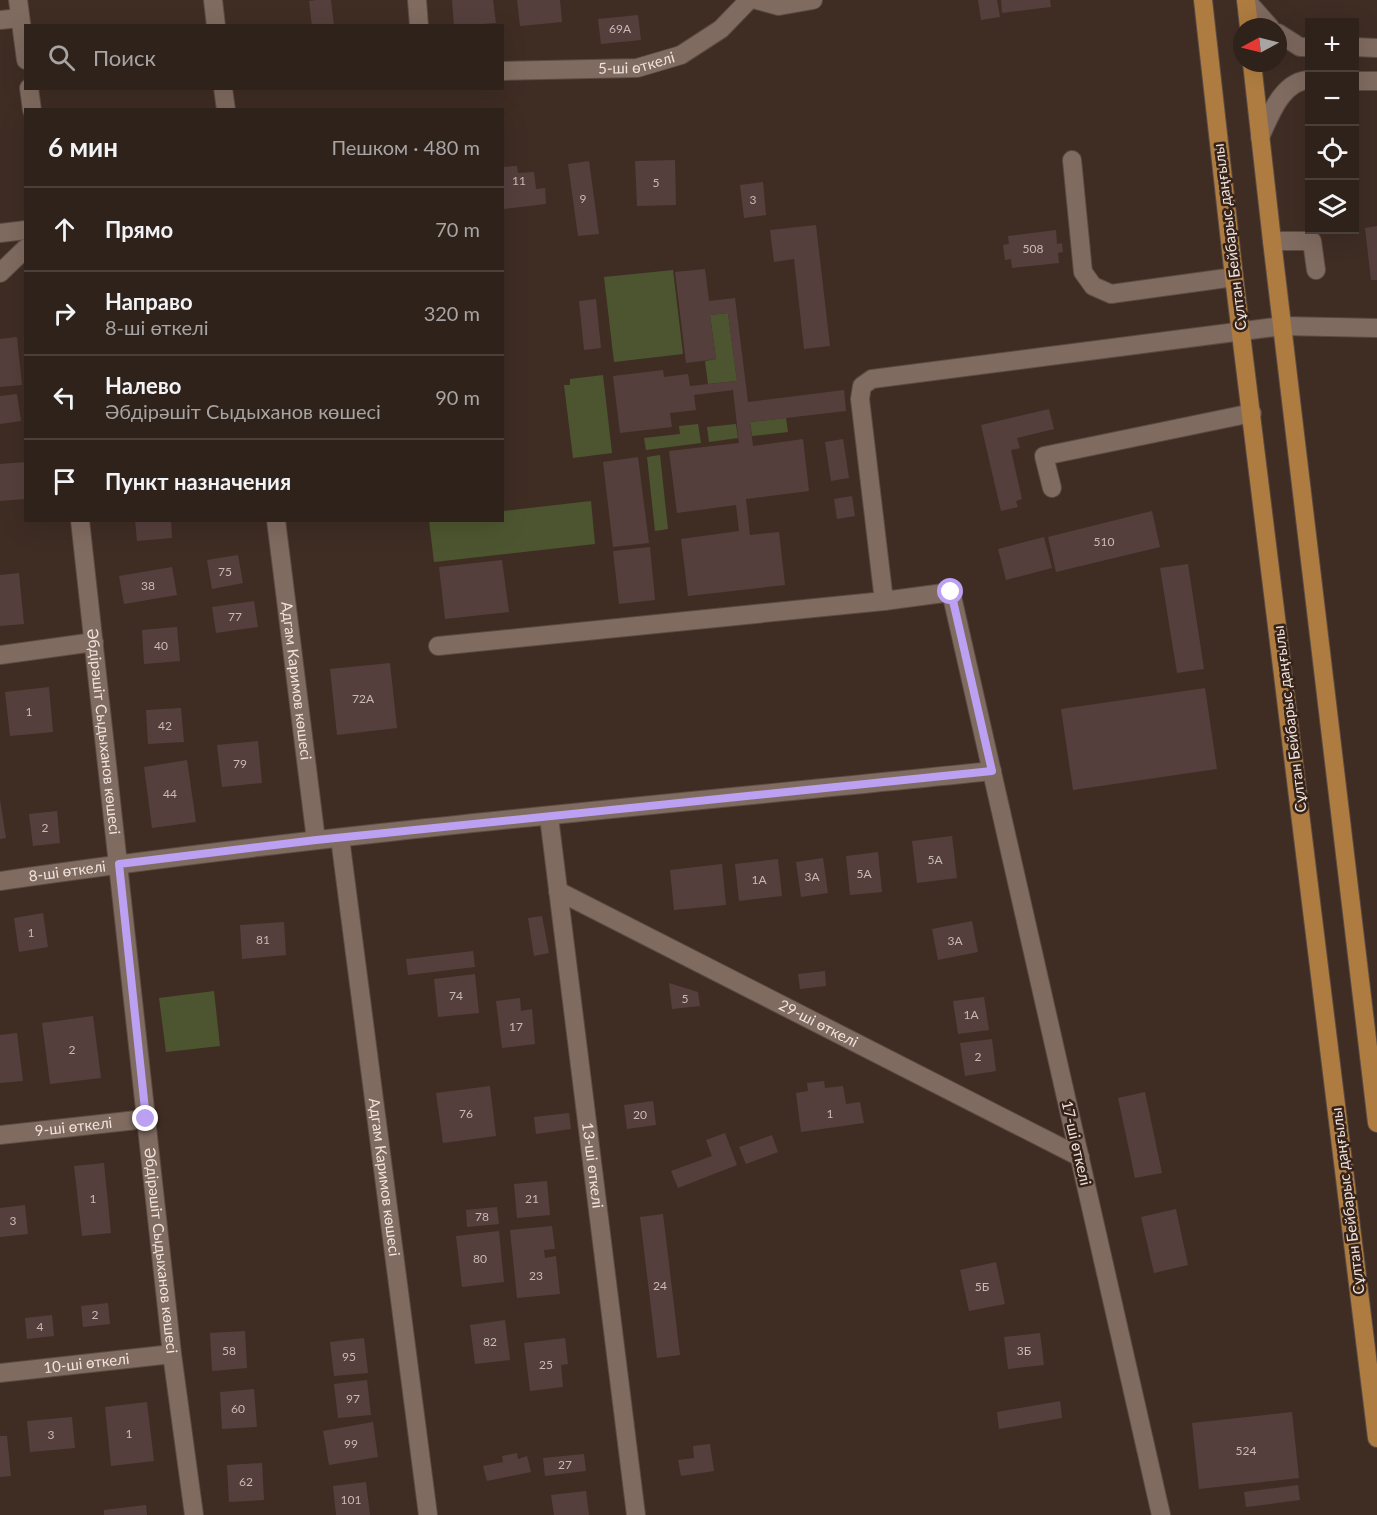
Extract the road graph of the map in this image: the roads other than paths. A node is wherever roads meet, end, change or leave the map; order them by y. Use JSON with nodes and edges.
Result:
{"nodes":[{"id":1,"x":18,"y":0,"type":"edge"},
{"id":2,"x":213,"y":0,"type":"edge"},
{"id":3,"x":417,"y":0,"type":"edge"},
{"id":4,"x":749,"y":0,"type":"edge"},
{"id":5,"x":757,"y":0,"type":"edge"},
{"id":6,"x":813,"y":0,"type":"edge"},
{"id":7,"x":1203,"y":0,"type":"edge"},
{"id":8,"x":1246,"y":0,"type":"edge"},
{"id":9,"x":20,"y":18,"type":"junction"},
{"id":10,"x":1248,"y":18,"type":"edge"},
{"id":11,"x":1262,"y":18,"type":"edge"},
{"id":12,"x":0,"y":20,"type":"edge"},
{"id":13,"x":216,"y":24,"type":"edge"},
{"id":14,"x":419,"y":24,"type":"edge"},
{"id":15,"x":1287,"y":39,"type":"edge"},
{"id":16,"x":24,"y":46,"type":"edge"},
{"id":17,"x":1305,"y":47,"type":"edge"},
{"id":18,"x":1359,"y":47,"type":"edge"},
{"id":19,"x":1377,"y":48,"type":"edge"},
{"id":20,"x":504,"y":71,"type":"edge"},
{"id":21,"x":1253,"y":72,"type":"edge"},
{"id":22,"x":1305,"y":80,"type":"edge"},
{"id":23,"x":1359,"y":81,"type":"edge"},
{"id":24,"x":1377,"y":81,"type":"edge"},
{"id":25,"x":29,"y":90,"type":"edge"},
{"id":26,"x":223,"y":90,"type":"edge"},
{"id":27,"x":32,"y":108,"type":"edge"},
{"id":28,"x":226,"y":108,"type":"edge"},
{"id":29,"x":1260,"y":137,"type":"junction"},
{"id":30,"x":1072,"y":160,"type":"dead end"},
{"id":31,"x":24,"y":230,"type":"edge"},
{"id":32,"x":0,"y":233,"type":"edge"},
{"id":33,"x":1272,"y":241,"type":"junction"},
{"id":34,"x":24,"y":250,"type":"edge"},
{"id":35,"x":1316,"y":270,"type":"dead end"},
{"id":36,"x":0,"y":273,"type":"edge"},
{"id":37,"x":1234,"y":277,"type":"junction"},
{"id":38,"x":1282,"y":326,"type":"junction"},
{"id":39,"x":1377,"y":328,"type":"edge"},
{"id":40,"x":1242,"y":330,"type":"junction"},
{"id":41,"x":1252,"y":413,"type":"junction"},
{"id":42,"x":1052,"y":488,"type":"dead end"},
{"id":43,"x":80,"y":522,"type":"edge"},
{"id":44,"x":276,"y":522,"type":"edge"},
{"id":45,"x":884,"y":601,"type":"junction"},
{"id":46,"x":94,"y":642,"type":"junction"},
{"id":47,"x":438,"y":646,"type":"dead end"},
{"id":48,"x":0,"y":655,"type":"edge"},
{"id":49,"x":992,"y":771,"type":"junction"},
{"id":50,"x":549,"y":817,"type":"junction"},
{"id":51,"x":340,"y":838,"type":"junction"},
{"id":52,"x":316,"y":840,"type":"junction"},
{"id":53,"x":119,"y":864,"type":"junction"},
{"id":54,"x":0,"y":881,"type":"edge"},
{"id":55,"x":558,"y":891,"type":"junction"},
{"id":56,"x":146,"y":1119,"type":"junction"},
{"id":57,"x":1377,"y":1123,"type":"edge"},
{"id":58,"x":0,"y":1135,"type":"edge"},
{"id":59,"x":1080,"y":1157,"type":"junction"},
{"id":60,"x":172,"y":1354,"type":"junction"},
{"id":61,"x":0,"y":1372,"type":"edge"},
{"id":62,"x":1377,"y":1438,"type":"edge"},
{"id":63,"x":194,"y":1515,"type":"edge"},
{"id":64,"x":428,"y":1515,"type":"edge"},
{"id":65,"x":636,"y":1515,"type":"edge"},
{"id":66,"x":1161,"y":1515,"type":"edge"}],
"edges":[{"from":1,"to":9,"type":"street"},
{"from":2,"to":13,"type":"street"},
{"from":3,"to":14,"type":"street"},
{"from":4,"to":20,"type":"street","name":"5-ші өткелі"},
{"from":5,"to":6,"type":"street"},
{"from":7,"to":37,"type":"main road","name":"Сұлтан Бейбарыс даңғылы"},
{"from":8,"to":10,"type":"main road"},
{"from":8,"to":11,"type":"street"},
{"from":9,"to":12,"type":"street"},
{"from":9,"to":16,"type":"street"},
{"from":15,"to":17,"type":"street"},
{"from":18,"to":19,"type":"street"},
{"from":21,"to":29,"type":"main road"},
{"from":22,"to":29,"type":"street"},
{"from":23,"to":24,"type":"street"},
{"from":25,"to":27,"type":"street"},
{"from":26,"to":28,"type":"street"},
{"from":29,"to":33,"type":"main road"},
{"from":30,"to":37,"type":"street"},
{"from":31,"to":32,"type":"street"},
{"from":33,"to":35,"type":"street"},
{"from":33,"to":38,"type":"main road"},
{"from":34,"to":36,"type":"street"},
{"from":37,"to":40,"type":"main road","name":"Сұлтан Бейбарыс даңғылы"},
{"from":38,"to":39,"type":"street"},
{"from":38,"to":40,"type":"street"},
{"from":38,"to":57,"type":"main road"},
{"from":40,"to":41,"type":"main road","name":"Сұлтан Бейбарыс даңғылы"},
{"from":40,"to":45,"type":"street"},
{"from":41,"to":42,"type":"street"},
{"from":41,"to":62,"type":"main road","name":"Сұлтан Бейбарыс даңғылы"},
{"from":43,"to":46,"type":"street","name":"Әбдірәшіт Сыдыханов көшесі"},
{"from":44,"to":52,"type":"street","name":"Адгам Каримов көшесі"},
{"from":45,"to":47,"type":"street"},
{"from":45,"to":49,"type":"street","name":"17-ші өткелі"},
{"from":46,"to":48,"type":"street"},
{"from":46,"to":53,"type":"street","name":"Әбдірәшіт Сыдыханов көшесі"},
{"from":49,"to":50,"type":"street","name":"8-ші өткелі"},
{"from":49,"to":59,"type":"street","name":"17-ші өткелі"},
{"from":50,"to":51,"type":"street","name":"8-ші өткелі"},
{"from":50,"to":55,"type":"street","name":"13-ші өткелі"},
{"from":51,"to":52,"type":"street","name":"8-ші өткелі"},
{"from":51,"to":64,"type":"street","name":"Адгам Каримов көшесі"},
{"from":52,"to":53,"type":"street","name":"8-ші өткелі"},
{"from":53,"to":54,"type":"street","name":"8-ші өткелі"},
{"from":53,"to":56,"type":"street","name":"Әбдірәшіт Сыдыханов көшесі"},
{"from":55,"to":59,"type":"street","name":"29-ші өткелі"},
{"from":55,"to":65,"type":"street","name":"13-ші өткелі"},
{"from":56,"to":58,"type":"street","name":"9-ші өткелі"},
{"from":56,"to":60,"type":"street","name":"Әбдірәшіт Сыдыханов көшесі"},
{"from":59,"to":66,"type":"street","name":"17-ші өткелі"},
{"from":60,"to":61,"type":"street","name":"10-ші өткелі"},
{"from":60,"to":63,"type":"street","name":"Әбдірәшіт Сыдыханов көшесі"}]}
